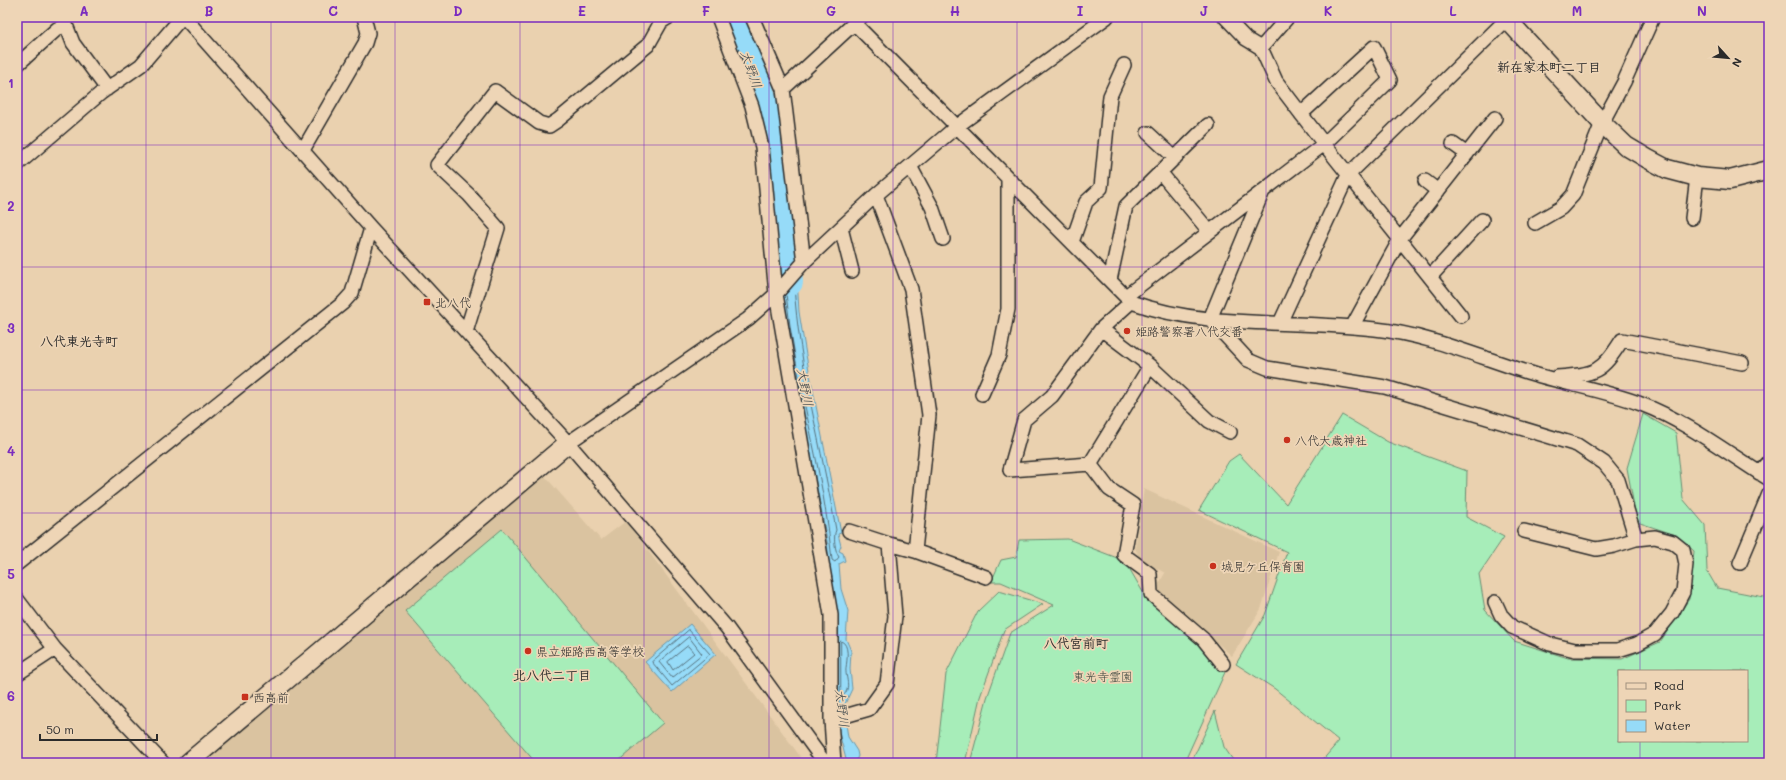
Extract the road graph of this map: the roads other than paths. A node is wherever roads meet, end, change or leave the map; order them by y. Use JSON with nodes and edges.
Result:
{"nodes":[{"id":1,"x":183,"y":17,"type":"edge"},
{"id":2,"x":364,"y":17,"type":"edge"},
{"id":3,"x":669,"y":17,"type":"edge"},
{"id":4,"x":718,"y":17,"type":"edge"},
{"id":5,"x":752,"y":17,"type":"edge"},
{"id":6,"x":1106,"y":17,"type":"edge"},
{"id":7,"x":1224,"y":17,"type":"edge"},
{"id":8,"x":1288,"y":17,"type":"edge"},
{"id":9,"x":1653,"y":17,"type":"edge"},
{"id":10,"x":1507,"y":18,"type":"edge"},
{"id":11,"x":858,"y":20,"type":"edge"},
{"id":12,"x":64,"y":21,"type":"edge"},
{"id":13,"x":1261,"y":48,"type":"junction"},
{"id":14,"x":17,"y":65,"type":"edge"},
{"id":15,"x":1124,"y":65,"type":"dead end"},
{"id":16,"x":107,"y":89,"type":"junction"},
{"id":17,"x":783,"y":89,"type":"junction"},
{"id":18,"x":1301,"y":114,"type":"junction"},
{"id":19,"x":1495,"y":118,"type":"dead end"},
{"id":20,"x":1602,"y":123,"type":"junction"},
{"id":21,"x":1208,"y":125,"type":"dead end"},
{"id":22,"x":956,"y":127,"type":"junction"},
{"id":23,"x":1148,"y":133,"type":"dead end"},
{"id":24,"x":1324,"y":144,"type":"junction"},
{"id":25,"x":1453,"y":144,"type":"dead end"},
{"id":26,"x":303,"y":150,"type":"junction"},
{"id":27,"x":1467,"y":154,"type":"junction"},
{"id":28,"x":1175,"y":158,"type":"junction"},
{"id":29,"x":17,"y":165,"type":"edge"},
{"id":30,"x":910,"y":166,"type":"junction"},
{"id":31,"x":1769,"y":170,"type":"edge"},
{"id":32,"x":1160,"y":172,"type":"junction"},
{"id":33,"x":1348,"y":175,"type":"junction"},
{"id":34,"x":1697,"y":177,"type":"junction"},
{"id":35,"x":1008,"y":180,"type":"junction"},
{"id":36,"x":1425,"y":181,"type":"dead end"},
{"id":37,"x":1263,"y":190,"type":"junction"},
{"id":38,"x":1438,"y":191,"type":"junction"},
{"id":39,"x":876,"y":195,"type":"junction"},
{"id":40,"x":1692,"y":218,"type":"dead end"},
{"id":41,"x":1482,"y":220,"type":"dead end"},
{"id":42,"x":1535,"y":223,"type":"dead end"},
{"id":43,"x":371,"y":228,"type":"junction"},
{"id":44,"x":841,"y":228,"type":"junction"},
{"id":45,"x":1209,"y":231,"type":"junction"},
{"id":46,"x":944,"y":239,"type":"dead end"},
{"id":47,"x":1400,"y":239,"type":"junction"},
{"id":48,"x":1072,"y":242,"type":"junction"},
{"id":49,"x":802,"y":265,"type":"junction"},
{"id":50,"x":852,"y":271,"type":"dead end"},
{"id":51,"x":1430,"y":277,"type":"junction"},
{"id":52,"x":1110,"y":280,"type":"junction"},
{"id":53,"x":776,"y":294,"type":"junction"},
{"id":54,"x":1128,"y":299,"type":"junction"},
{"id":55,"x":1461,"y":316,"type":"dead end"},
{"id":56,"x":1210,"y":319,"type":"junction"},
{"id":57,"x":1280,"y":323,"type":"junction"},
{"id":58,"x":1352,"y":327,"type":"junction"},
{"id":59,"x":1101,"y":329,"type":"junction"},
{"id":60,"x":466,"y":332,"type":"junction"},
{"id":61,"x":1742,"y":362,"type":"dead end"},
{"id":62,"x":1150,"y":366,"type":"junction"},
{"id":63,"x":1547,"y":378,"type":"junction"},
{"id":64,"x":982,"y":394,"type":"dead end"},
{"id":65,"x":1230,"y":432,"type":"dead end"},
{"id":66,"x":568,"y":443,"type":"junction"},
{"id":67,"x":1769,"y":462,"type":"edge"},
{"id":68,"x":1090,"y":464,"type":"junction"},
{"id":69,"x":1764,"y":476,"type":"edge"},
{"id":70,"x":1769,"y":494,"type":"edge"},
{"id":71,"x":848,"y":531,"type":"dead end"},
{"id":72,"x":1524,"y":531,"type":"dead end"},
{"id":73,"x":1636,"y":539,"type":"junction"},
{"id":74,"x":889,"y":544,"type":"junction"},
{"id":75,"x":915,"y":550,"type":"junction"},
{"id":76,"x":1740,"y":563,"type":"dead end"},
{"id":77,"x":17,"y":564,"type":"edge"},
{"id":78,"x":986,"y":577,"type":"dead end"},
{"id":79,"x":17,"y":599,"type":"edge"},
{"id":80,"x":1495,"y":602,"type":"dead end"},
{"id":81,"x":55,"y":649,"type":"junction"},
{"id":82,"x":1223,"y":664,"type":"dead end"},
{"id":83,"x":17,"y":674,"type":"edge"},
{"id":84,"x":831,"y":720,"type":"junction"},
{"id":85,"x":161,"y":763,"type":"edge"},
{"id":86,"x":188,"y":763,"type":"edge"},
{"id":87,"x":825,"y":763,"type":"edge"},
{"id":88,"x":834,"y":763,"type":"edge"}],
"edges":[{"from":1,"to":16,"type":"street"},
{"from":1,"to":26,"type":"street"},
{"from":2,"to":26,"type":"street"},
{"from":3,"to":60,"type":"street"},
{"from":4,"to":53,"type":"street"},
{"from":5,"to":17,"type":"street"},
{"from":6,"to":22,"type":"street"},
{"from":7,"to":13,"type":"street"},
{"from":8,"to":13,"type":"street"},
{"from":9,"to":20,"type":"street"},
{"from":10,"to":20,"type":"street"},
{"from":10,"to":33,"type":"street"},
{"from":11,"to":17,"type":"street"},
{"from":11,"to":22,"type":"street"},
{"from":12,"to":14,"type":"street"},
{"from":12,"to":16,"type":"street"},
{"from":13,"to":18,"type":"street"},
{"from":15,"to":48,"type":"street"},
{"from":16,"to":29,"type":"street"},
{"from":17,"to":49,"type":"street"},
{"from":18,"to":24,"type":"street"},
{"from":18,"to":24,"type":"street"},
{"from":19,"to":27,"type":"street"},
{"from":20,"to":34,"type":"street"},
{"from":20,"to":42,"type":"street"},
{"from":21,"to":28,"type":"street"},
{"from":22,"to":30,"type":"street"},
{"from":22,"to":35,"type":"street"},
{"from":23,"to":28,"type":"street"},
{"from":24,"to":33,"type":"street"},
{"from":24,"to":37,"type":"street"},
{"from":25,"to":27,"type":"street"},
{"from":26,"to":43,"type":"street"},
{"from":27,"to":38,"type":"street"},
{"from":28,"to":32,"type":"street"},
{"from":30,"to":39,"type":"street"},
{"from":30,"to":46,"type":"street"},
{"from":31,"to":34,"type":"street"},
{"from":32,"to":45,"type":"street"},
{"from":32,"to":52,"type":"street"},
{"from":33,"to":47,"type":"street"},
{"from":33,"to":57,"type":"street"},
{"from":34,"to":40,"type":"street"},
{"from":35,"to":48,"type":"street"},
{"from":35,"to":64,"type":"street"},
{"from":36,"to":38,"type":"street"},
{"from":37,"to":45,"type":"street"},
{"from":37,"to":56,"type":"street"},
{"from":38,"to":47,"type":"street"},
{"from":39,"to":44,"type":"street"},
{"from":39,"to":75,"type":"street"},
{"from":41,"to":51,"type":"street"},
{"from":43,"to":60,"type":"street"},
{"from":43,"to":77,"type":"street"},
{"from":44,"to":49,"type":"street"},
{"from":44,"to":50,"type":"street"},
{"from":45,"to":54,"type":"street"},
{"from":47,"to":51,"type":"street"},
{"from":47,"to":58,"type":"street"},
{"from":48,"to":52,"type":"street"},
{"from":49,"to":53,"type":"street"},
{"from":51,"to":55,"type":"street"},
{"from":52,"to":54,"type":"street"},
{"from":53,"to":66,"type":"street"},
{"from":53,"to":84,"type":"street"},
{"from":54,"to":56,"type":"street"},
{"from":54,"to":59,"type":"street"},
{"from":56,"to":57,"type":"street"},
{"from":56,"to":73,"type":"street"},
{"from":57,"to":58,"type":"street"},
{"from":58,"to":63,"type":"street"},
{"from":59,"to":62,"type":"street"},
{"from":59,"to":68,"type":"street"},
{"from":60,"to":66,"type":"street"},
{"from":61,"to":63,"type":"street"},
{"from":62,"to":65,"type":"street"},
{"from":62,"to":68,"type":"street"},
{"from":63,"to":69,"type":"street"},
{"from":66,"to":86,"type":"street"},
{"from":66,"to":87,"type":"street"},
{"from":67,"to":69,"type":"street"},
{"from":68,"to":82,"type":"street"},
{"from":70,"to":76,"type":"street"},
{"from":71,"to":74,"type":"street"},
{"from":72,"to":73,"type":"street"},
{"from":73,"to":80,"type":"street"},
{"from":74,"to":75,"type":"street"},
{"from":74,"to":84,"type":"street"},
{"from":75,"to":78,"type":"street"},
{"from":79,"to":81,"type":"street"},
{"from":81,"to":83,"type":"street"},
{"from":81,"to":85,"type":"street"},
{"from":84,"to":88,"type":"street"}]}
